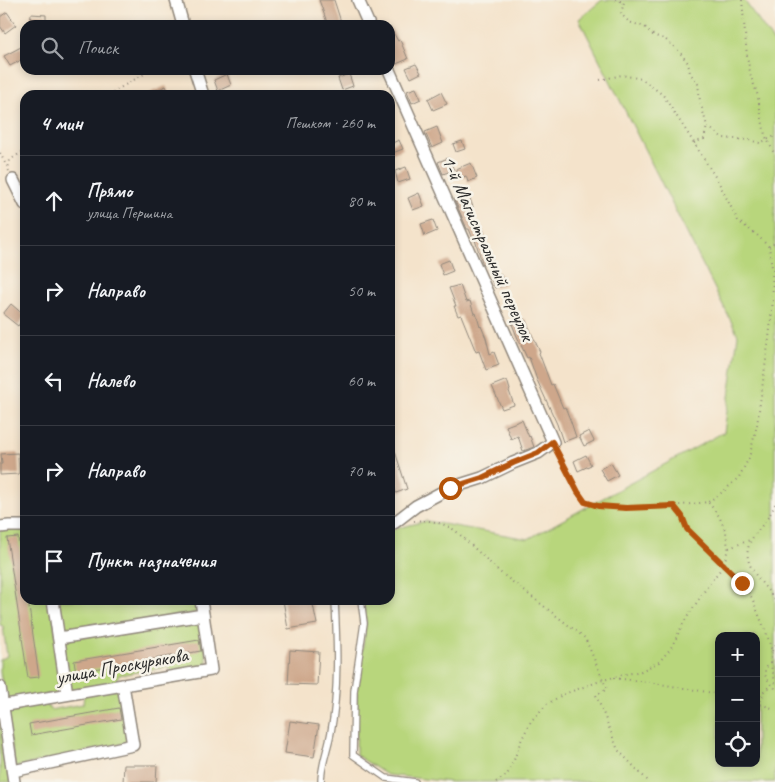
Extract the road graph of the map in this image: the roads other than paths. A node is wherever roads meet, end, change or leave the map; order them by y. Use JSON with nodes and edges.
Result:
{"nodes":[{"id":1,"x":176,"y":0,"type":"edge"},
{"id":2,"x":358,"y":0,"type":"edge"},
{"id":3,"x":182,"y":20,"type":"edge"},
{"id":4,"x":367,"y":20,"type":"edge"},
{"id":5,"x":197,"y":75,"type":"edge"},
{"id":6,"x":391,"y":75,"type":"edge"},
{"id":7,"x":201,"y":90,"type":"edge"},
{"id":8,"x":11,"y":174,"type":"road end"},
{"id":9,"x":20,"y":193,"type":"edge"},
{"id":10,"x":395,"y":521,"type":"edge"},
{"id":11,"x":20,"y":526,"type":"edge"},
{"id":12,"x":0,"y":528,"type":"edge"},
{"id":13,"x":54,"y":605,"type":"edge"},
{"id":14,"x":200,"y":605,"type":"edge"},
{"id":15,"x":335,"y":605,"type":"edge"},
{"id":16,"x":362,"y":605,"type":"edge"},
{"id":17,"x":203,"y":615,"type":"junction"},
{"id":18,"x":59,"y":638,"type":"junction"},
{"id":19,"x":123,"y":685,"type":"junction"},
{"id":20,"x":0,"y":686,"type":"edge"},
{"id":21,"x":67,"y":694,"type":"junction"},
{"id":22,"x":1,"y":706,"type":"edge"},
{"id":23,"x":14,"y":776,"type":"edge"},
{"id":24,"x":386,"y":780,"type":"edge"},
{"id":25,"x":321,"y":782,"type":"edge"},
{"id":26,"x":415,"y":782,"type":"edge"}],
"edges":[{"from":1,"to":3,"type":"street"},
{"from":2,"to":4,"type":"street"},
{"from":5,"to":7,"type":"street"},
{"from":6,"to":10,"type":"street","name":"1-й Магистральный переулок"},
{"from":8,"to":9,"type":"street"},
{"from":11,"to":12,"type":"street"},
{"from":13,"to":18,"type":"street"},
{"from":14,"to":17,"type":"street","name":"улица Проскурякова"},
{"from":15,"to":25,"type":"lane"},
{"from":16,"to":24,"type":"lane"},
{"from":17,"to":18,"type":"street"},
{"from":17,"to":19,"type":"street","name":"улица Проскурякова"},
{"from":18,"to":21,"type":"street"},
{"from":19,"to":21,"type":"street","name":"улица Проскурякова"},
{"from":19,"to":23,"type":"street"},
{"from":20,"to":22,"type":"street"},
{"from":21,"to":22,"type":"street","name":"улица Проскурякова"},
{"from":22,"to":23,"type":"street"},
{"from":24,"to":26,"type":"lane"}]}
